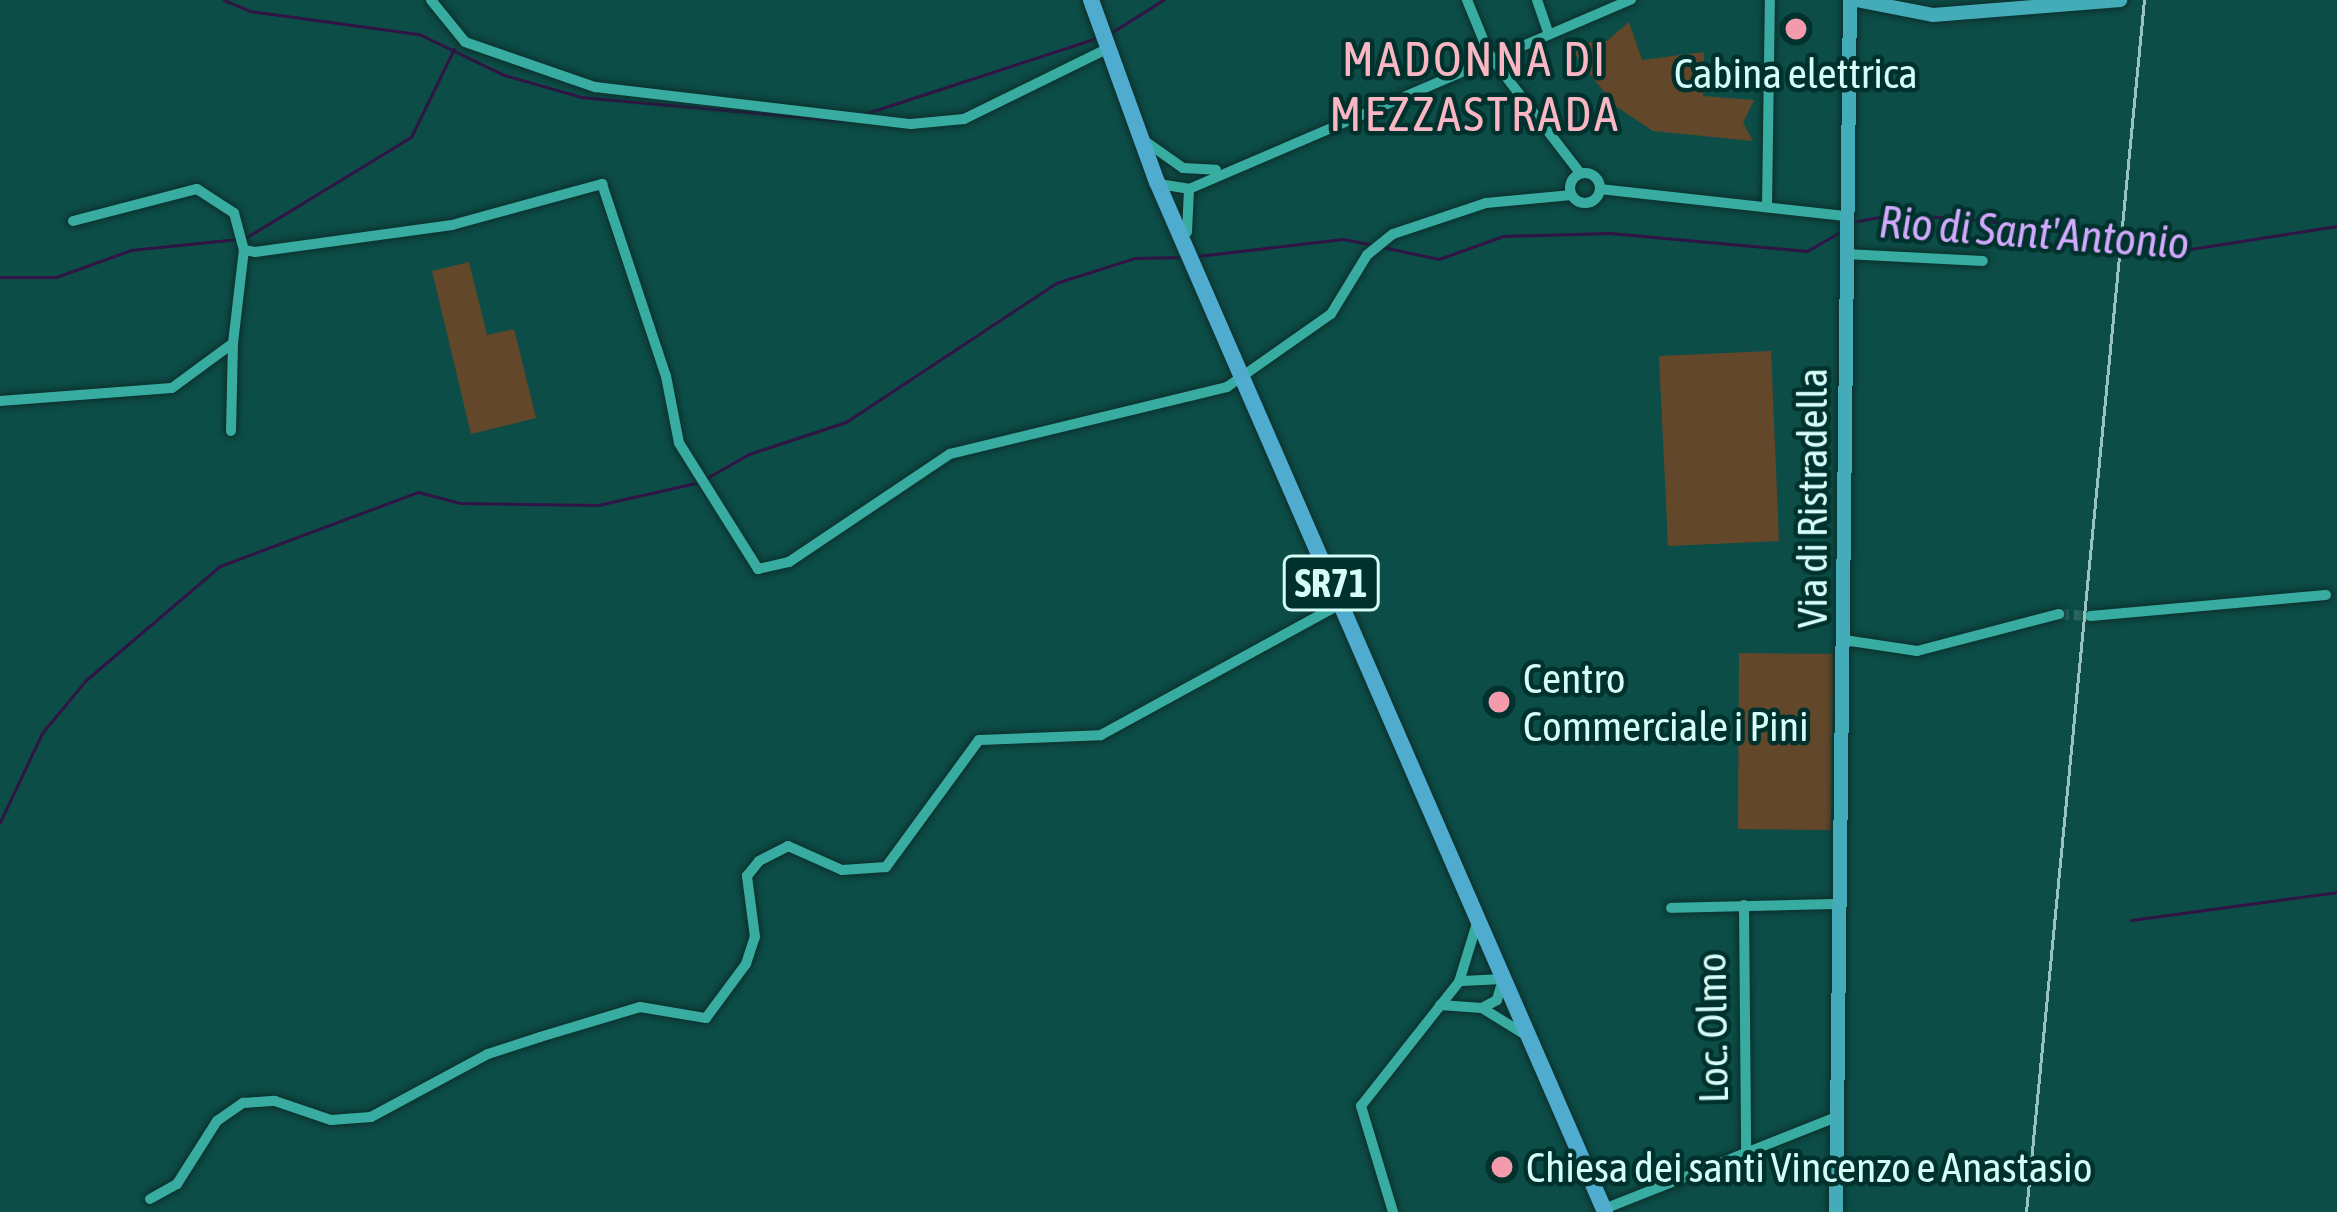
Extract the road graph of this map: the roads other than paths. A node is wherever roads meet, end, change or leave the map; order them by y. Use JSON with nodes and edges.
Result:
{"nodes":[{"id":1,"x":431,"y":0,"type":"edge"},
{"id":2,"x":1091,"y":0,"type":"edge"},
{"id":3,"x":1467,"y":0,"type":"edge"},
{"id":4,"x":1537,"y":0,"type":"edge"},
{"id":5,"x":1631,"y":0,"type":"edge"},
{"id":6,"x":1770,"y":0,"type":"edge"},
{"id":7,"x":1853,"y":0,"type":"edge"},
{"id":8,"x":2120,"y":0,"type":"edge"},
{"id":9,"x":1548,"y":32,"type":"junction"},
{"id":10,"x":1107,"y":49,"type":"junction"},
{"id":11,"x":1490,"y":56,"type":"junction"},
{"id":12,"x":1139,"y":138,"type":"junction"},
{"id":13,"x":1183,"y":168,"type":"junction"},
{"id":14,"x":1220,"y":170,"type":"junction"},
{"id":15,"x":1580,"y":173,"type":"junction"},
{"id":16,"x":1157,"y":182,"type":"junction"},
{"id":17,"x":1189,"y":189,"type":"junction"},
{"id":18,"x":1600,"y":189,"type":"junction"},
{"id":19,"x":1572,"y":195,"type":"junction"},
{"id":20,"x":1767,"y":206,"type":"junction"},
{"id":21,"x":1845,"y":216,"type":"junction"},
{"id":22,"x":73,"y":220,"type":"dead end"},
{"id":23,"x":1185,"y":246,"type":"junction"},
{"id":24,"x":244,"y":250,"type":"junction"},
{"id":25,"x":1845,"y":254,"type":"junction"},
{"id":26,"x":1983,"y":261,"type":"dead end"},
{"id":27,"x":233,"y":343,"type":"junction"},
{"id":28,"x":1244,"y":375,"type":"junction"},
{"id":29,"x":0,"y":401,"type":"edge"},
{"id":30,"x":231,"y":431,"type":"dead end"},
{"id":31,"x":2326,"y":595,"type":"dead end"},
{"id":32,"x":1340,"y":604,"type":"junction"},
{"id":33,"x":2060,"y":614,"type":"tunnel mouth"},
{"id":34,"x":2090,"y":616,"type":"tunnel mouth"},
{"id":35,"x":1844,"y":640,"type":"junction"},
{"id":36,"x":1744,"y":904,"type":"junction"},
{"id":37,"x":1840,"y":904,"type":"junction"},
{"id":38,"x":1671,"y":908,"type":"dead end"},
{"id":39,"x":1477,"y":920,"type":"junction"},
{"id":40,"x":1502,"y":979,"type":"junction"},
{"id":41,"x":1459,"y":982,"type":"junction"},
{"id":42,"x":1440,"y":1005,"type":"junction"},
{"id":43,"x":1482,"y":1008,"type":"junction"},
{"id":44,"x":1528,"y":1036,"type":"junction"},
{"id":45,"x":1836,"y":1118,"type":"junction"},
{"id":46,"x":1746,"y":1150,"type":"junction"},
{"id":47,"x":149,"y":1199,"type":"dead end"},
{"id":48,"x":1604,"y":1210,"type":"edge"},
{"id":49,"x":1394,"y":1212,"type":"edge"},
{"id":50,"x":1836,"y":1212,"type":"edge"}],
"edges":[{"from":1,"to":10,"type":"street"},
{"from":2,"to":10,"type":"main road","number":"SR71"},
{"from":3,"to":11,"type":"street"},
{"from":4,"to":9,"type":"street"},
{"from":5,"to":9,"type":"street"},
{"from":6,"to":20,"type":"street"},
{"from":7,"to":8,"type":"street"},
{"from":7,"to":21,"type":"street","name":"Via di Ristradella"},
{"from":9,"to":11,"type":"street"},
{"from":10,"to":12,"type":"main road","number":"SR71"},
{"from":11,"to":14,"type":"street"},
{"from":11,"to":15,"type":"street"},
{"from":12,"to":13,"type":"street"},
{"from":12,"to":16,"type":"main road","number":"SR71"},
{"from":13,"to":14,"type":"street"},
{"from":13,"to":16,"type":"street"},
{"from":14,"to":17,"type":"street"},
{"from":15,"to":18,"type":"street"},
{"from":15,"to":19,"type":"street"},
{"from":16,"to":17,"type":"street"},
{"from":16,"to":23,"type":"main road","number":"SR71"},
{"from":17,"to":23,"type":"street"},
{"from":18,"to":19,"type":"street"},
{"from":18,"to":20,"type":"street"},
{"from":19,"to":28,"type":"street"},
{"from":20,"to":21,"type":"street"},
{"from":21,"to":25,"type":"street","name":"Via di Ristradella"},
{"from":22,"to":24,"type":"street"},
{"from":23,"to":28,"type":"main road","number":"SR71"},
{"from":24,"to":27,"type":"street"},
{"from":24,"to":28,"type":"street"},
{"from":25,"to":26,"type":"street"},
{"from":25,"to":35,"type":"street","name":"Via di Ristradella"},
{"from":27,"to":29,"type":"street"},
{"from":27,"to":30,"type":"street"},
{"from":28,"to":32,"type":"main road","number":"SR71"},
{"from":31,"to":34,"type":"street"},
{"from":32,"to":39,"type":"main road","number":"SR71"},
{"from":32,"to":47,"type":"street"},
{"from":33,"to":35,"type":"street"},
{"from":35,"to":37,"type":"street","name":"Via di Ristradella"},
{"from":36,"to":37,"type":"street","name":"Loc. Olmo"},
{"from":36,"to":38,"type":"street","name":"Loc. Olmo"},
{"from":36,"to":46,"type":"street","name":"Loc. Olmo"},
{"from":37,"to":45,"type":"street","name":"Via di Ristradella"},
{"from":39,"to":40,"type":"main road","number":"SR71"},
{"from":39,"to":41,"type":"street"},
{"from":40,"to":41,"type":"street"},
{"from":40,"to":43,"type":"street"},
{"from":40,"to":44,"type":"main road","number":"SR71"},
{"from":41,"to":42,"type":"street"},
{"from":42,"to":43,"type":"street"},
{"from":42,"to":49,"type":"street"},
{"from":43,"to":44,"type":"street"},
{"from":44,"to":48,"type":"main road","number":"SR71"},
{"from":45,"to":46,"type":"street","name":"Loc. Olmo"},
{"from":45,"to":50,"type":"street","name":"Via di Ristradella"},
{"from":46,"to":48,"type":"street","name":"Loc. Olmo"}]}
